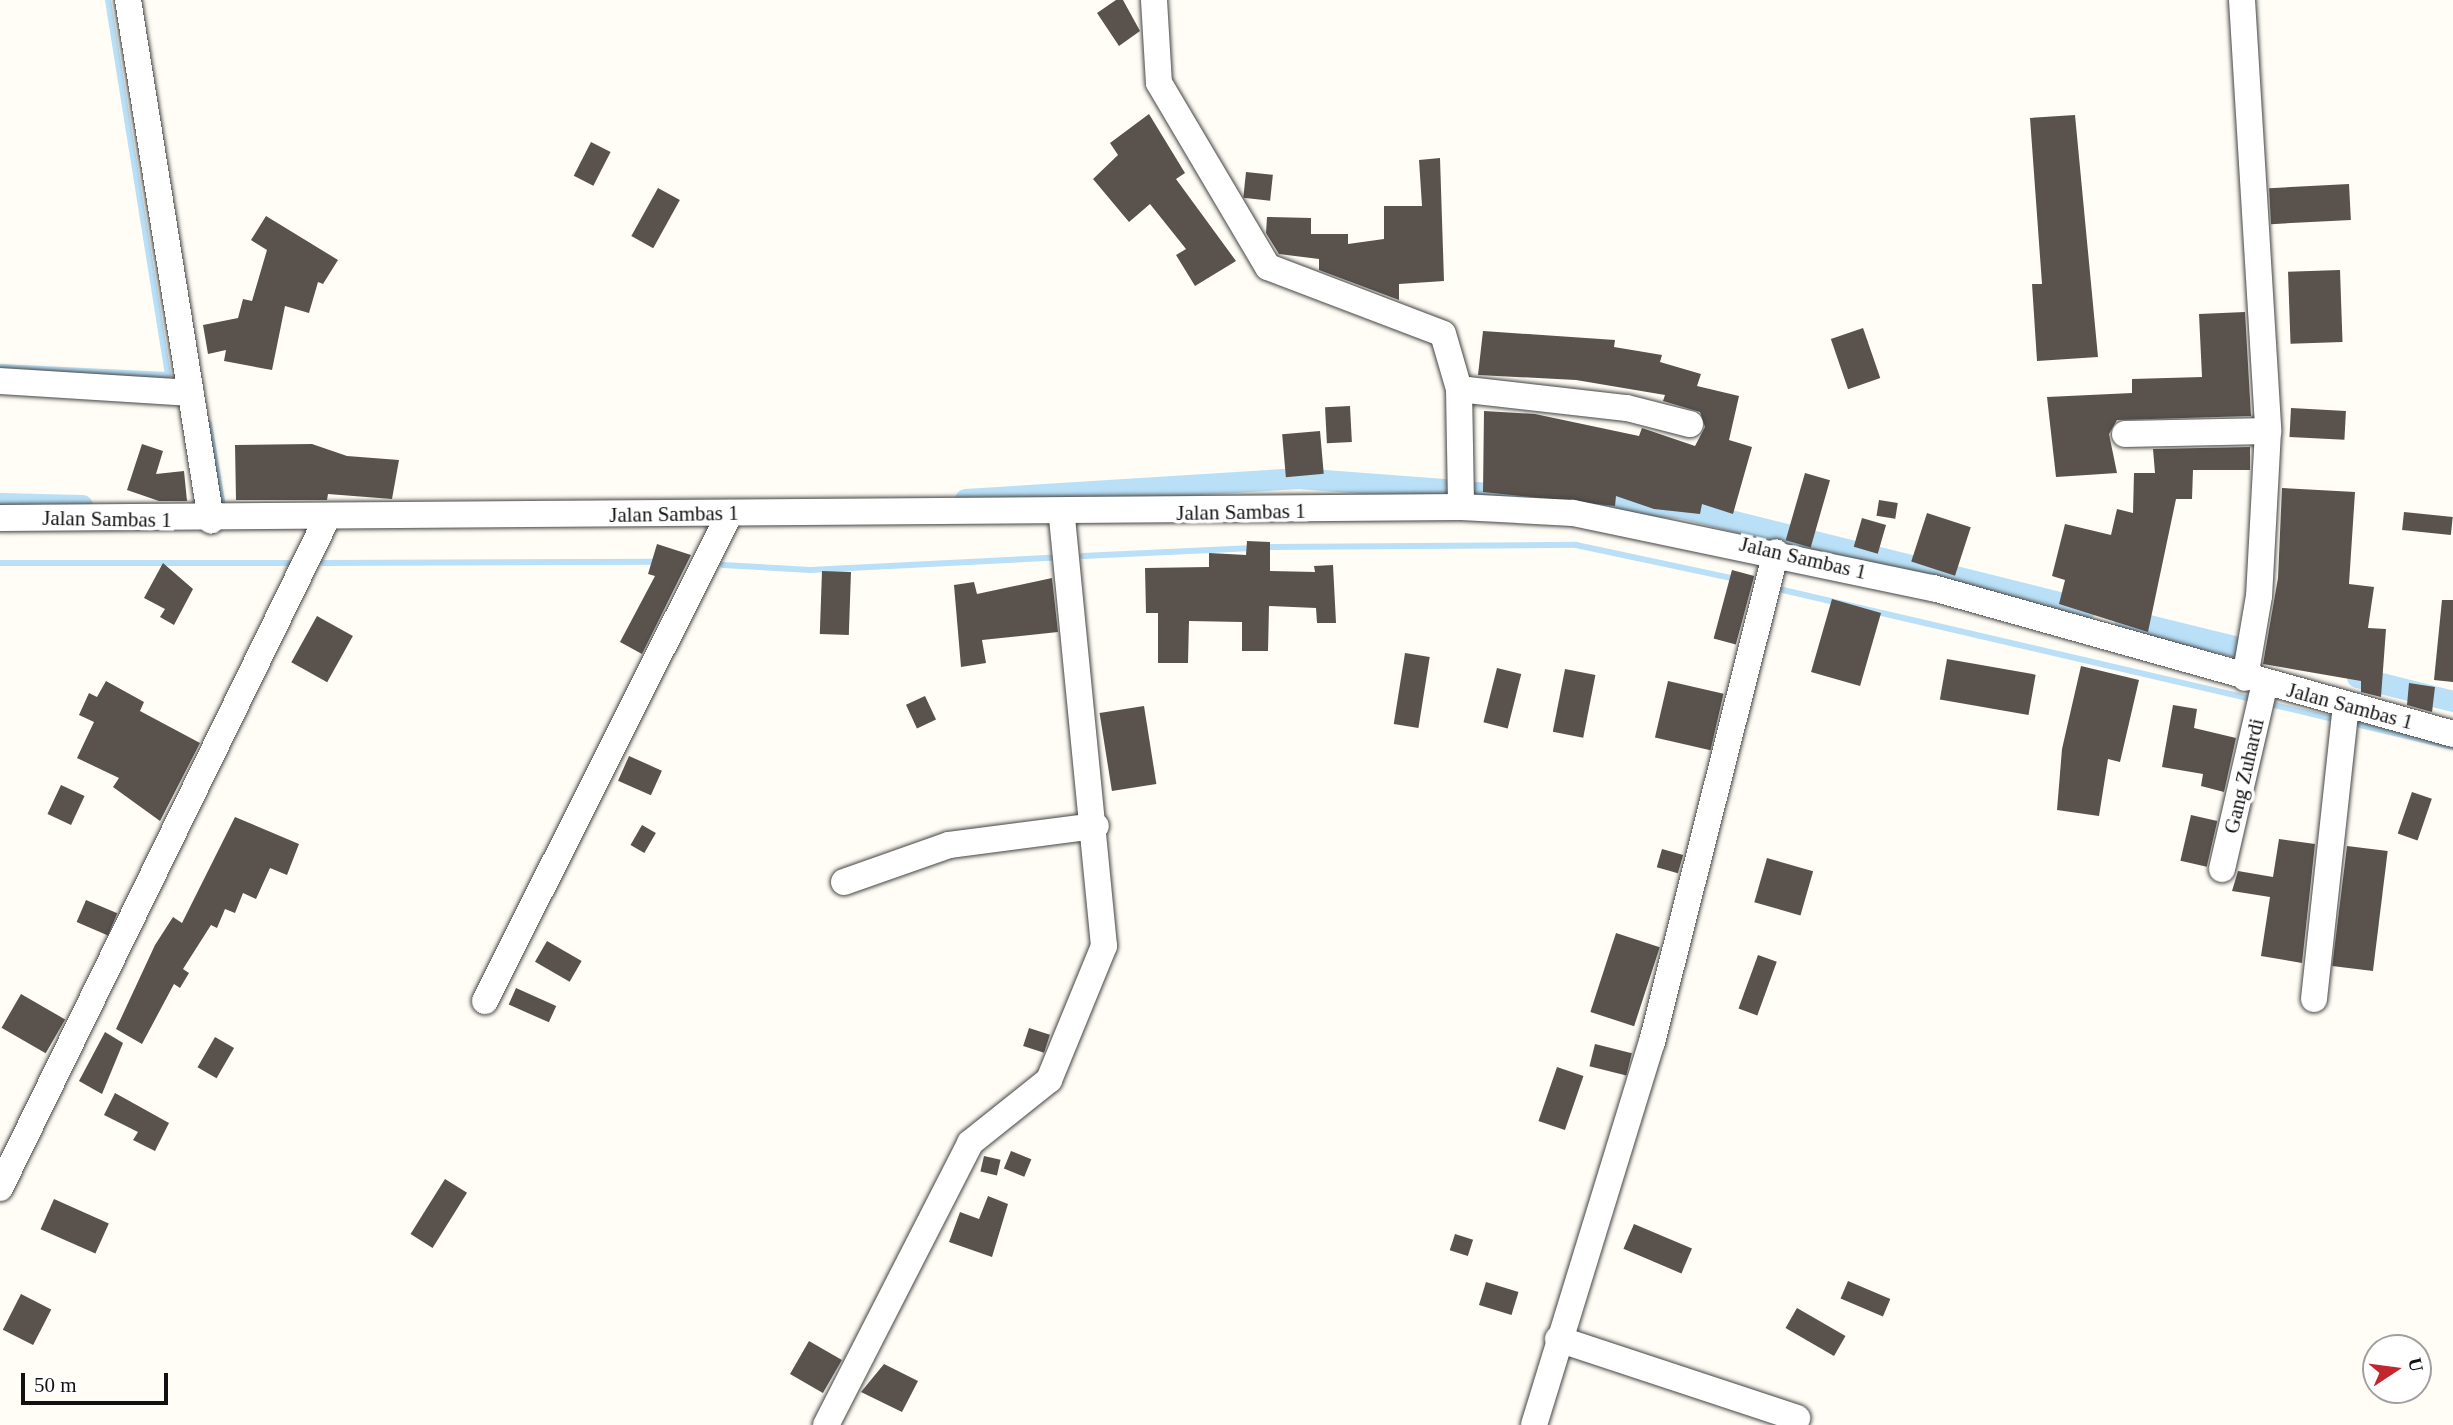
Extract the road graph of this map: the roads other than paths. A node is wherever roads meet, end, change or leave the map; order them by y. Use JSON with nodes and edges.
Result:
{"nodes":[{"id":1,"x":128,"y":0,"type":"edge"},
{"id":2,"x":1154,"y":0,"type":"edge"},
{"id":3,"x":2242,"y":0,"type":"edge"},
{"id":4,"x":0,"y":382,"type":"edge"},
{"id":5,"x":1459,"y":389,"type":"junction"},
{"id":6,"x":191,"y":393,"type":"junction"},
{"id":7,"x":1690,"y":424,"type":"dead end"},
{"id":8,"x":2268,"y":430,"type":"junction"},
{"id":9,"x":2124,"y":434,"type":"dead end"},
{"id":10,"x":1461,"y":507,"type":"junction"},
{"id":11,"x":730,"y":513,"type":"junction"},
{"id":12,"x":1062,"y":514,"type":"junction"},
{"id":13,"x":0,"y":518,"type":"edge"},
{"id":14,"x":327,"y":518,"type":"junction"},
{"id":15,"x":211,"y":520,"type":"junction"},
{"id":16,"x":1776,"y":552,"type":"junction"},
{"id":17,"x":2258,"y":682,"type":"junction"},
{"id":18,"x":2346,"y":705,"type":"junction"},
{"id":19,"x":2453,"y":734,"type":"edge"},
{"id":20,"x":1096,"y":826,"type":"junction"},
{"id":21,"x":2222,"y":869,"type":"dead end"},
{"id":22,"x":844,"y":882,"type":"dead end"},
{"id":23,"x":2314,"y":999,"type":"dead end"},
{"id":24,"x":485,"y":1001,"type":"dead end"},
{"id":25,"x":0,"y":1188,"type":"edge"},
{"id":26,"x":1558,"y":1339,"type":"junction"},
{"id":27,"x":1797,"y":1418,"type":"dead end"},
{"id":28,"x":826,"y":1425,"type":"edge"},
{"id":29,"x":1534,"y":1425,"type":"edge"}],
"edges":[{"from":1,"to":6,"type":"street"},
{"from":2,"to":5,"type":"street"},
{"from":3,"to":8,"type":"street","name":"Gang Zuhardi"},
{"from":4,"to":6,"type":"street"},
{"from":5,"to":7,"type":"street"},
{"from":5,"to":10,"type":"street"},
{"from":6,"to":15,"type":"street"},
{"from":8,"to":9,"type":"street"},
{"from":8,"to":17,"type":"street","name":"Gang Zuhardi"},
{"from":10,"to":12,"type":"street","name":"Jalan Sambas 1"},
{"from":10,"to":16,"type":"street","name":"Jalan Sambas 1"},
{"from":11,"to":12,"type":"street","name":"Jalan Sambas 1"},
{"from":11,"to":14,"type":"street","name":"Jalan Sambas 1"},
{"from":11,"to":24,"type":"street"},
{"from":12,"to":20,"type":"street"},
{"from":13,"to":15,"type":"street","name":"Jalan Sambas 1"},
{"from":14,"to":15,"type":"street","name":"Jalan Sambas 1"},
{"from":14,"to":25,"type":"street"},
{"from":16,"to":17,"type":"street","name":"Jalan Sambas 1"},
{"from":16,"to":26,"type":"street"},
{"from":17,"to":18,"type":"street","name":"Jalan Sambas 1"},
{"from":17,"to":21,"type":"street","name":"Gang Zuhardi"},
{"from":18,"to":19,"type":"street","name":"Jalan Sambas 1"},
{"from":18,"to":23,"type":"street"},
{"from":20,"to":22,"type":"street"},
{"from":20,"to":28,"type":"street"},
{"from":26,"to":27,"type":"street"},
{"from":26,"to":29,"type":"street"}]}
